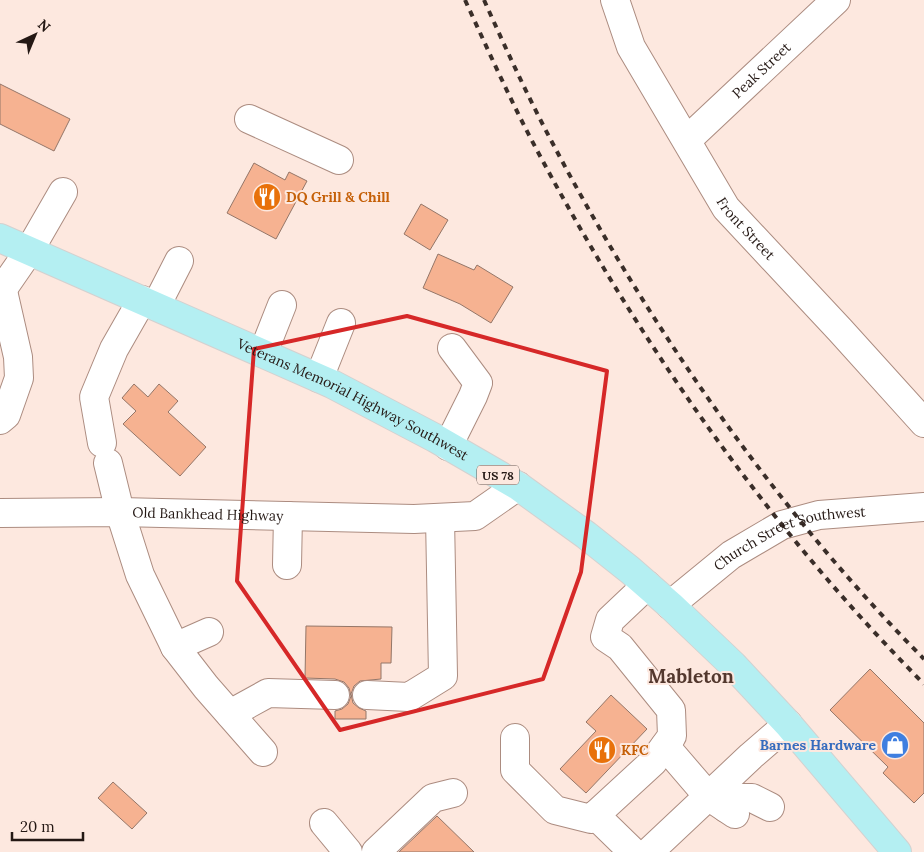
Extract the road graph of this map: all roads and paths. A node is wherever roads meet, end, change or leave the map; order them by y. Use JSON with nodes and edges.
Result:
{"nodes":[{"id":1,"x":615,"y":0,"type":"edge"},
{"id":2,"x":836,"y":0,"type":"edge"},
{"id":3,"x":249,"y":119,"type":"dead end"},
{"id":4,"x":687,"y":140,"type":"junction"},
{"id":5,"x":340,"y":160,"type":"dead end"},
{"id":6,"x":63,"y":192,"type":"dead end"},
{"id":7,"x":0,"y":238,"type":"edge"},
{"id":8,"x":29,"y":251,"type":"junction"},
{"id":9,"x":179,"y":261,"type":"dead end"},
{"id":10,"x":1,"y":292,"type":"edge"},
{"id":11,"x":149,"y":303,"type":"junction"},
{"id":12,"x":282,"y":305,"type":"dead end"},
{"id":13,"x":341,"y":323,"type":"dead end"},
{"id":14,"x":452,"y":348,"type":"dead end"},
{"id":15,"x":263,"y":353,"type":"junction"},
{"id":16,"x":319,"y":378,"type":"junction"},
{"id":17,"x":0,"y":420,"type":"edge"},
{"id":18,"x":924,"y":423,"type":"edge"},
{"id":19,"x":448,"y":446,"type":"junction"},
{"id":20,"x":518,"y":486,"type":"junction"},
{"id":21,"x":924,"y":507,"type":"edge"},
{"id":22,"x":120,"y":512,"type":"junction"},
{"id":23,"x":0,"y":513,"type":"edge"},
{"id":24,"x":288,"y":516,"type":"junction"},
{"id":25,"x":427,"y":518,"type":"junction"},
{"id":26,"x":287,"y":565,"type":"dead end"},
{"id":27,"x":647,"y":585,"type":"junction"},
{"id":28,"x":670,"y":605,"type":"junction"},
{"id":29,"x":209,"y":632,"type":"dead end"},
{"id":30,"x":175,"y":647,"type":"junction"},
{"id":31,"x":335,"y":695,"type":"dead end"},
{"id":32,"x":367,"y":695,"type":"dead end"},
{"id":33,"x":230,"y":714,"type":"junction"},
{"id":34,"x":788,"y":724,"type":"junction"},
{"id":35,"x":515,"y":738,"type":"dead end"},
{"id":36,"x":665,"y":746,"type":"junction"},
{"id":37,"x":263,"y":752,"type":"dead end"},
{"id":38,"x":453,"y":793,"type":"dead end"},
{"id":39,"x":723,"y":806,"type":"junction"},
{"id":40,"x":770,"y":807,"type":"dead end"},
{"id":41,"x":595,"y":815,"type":"junction"},
{"id":42,"x":324,"y":823,"type":"dead end"},
{"id":43,"x":348,"y":852,"type":"edge"},
{"id":44,"x":376,"y":852,"type":"edge"},
{"id":45,"x":633,"y":852,"type":"edge"},
{"id":46,"x":650,"y":852,"type":"edge"},
{"id":47,"x":897,"y":852,"type":"edge"}],
"edges":[{"from":1,"to":4,"type":"street","name":"Front Street"},
{"from":2,"to":4,"type":"street","name":"Peak Street"},
{"from":3,"to":5,"type":"street"},
{"from":4,"to":18,"type":"street","name":"Front Street"},
{"from":6,"to":8,"type":"street"},
{"from":7,"to":8,"type":"main road","name":"Veterans Memorial Highway Southwest","number":"US 78"},
{"from":8,"to":10,"type":"street"},
{"from":8,"to":11,"type":"main road","name":"Veterans Memorial Highway Southwest","number":"US 78"},
{"from":9,"to":11,"type":"street"},
{"from":10,"to":17,"type":"street"},
{"from":11,"to":15,"type":"main road","name":"Veterans Memorial Highway Southwest","number":"US 78"},
{"from":11,"to":22,"type":"street"},
{"from":12,"to":15,"type":"street"},
{"from":13,"to":16,"type":"street"},
{"from":14,"to":19,"type":"street"},
{"from":15,"to":16,"type":"main road","name":"Veterans Memorial Highway Southwest","number":"US 78"},
{"from":16,"to":19,"type":"main road","name":"Veterans Memorial Highway Southwest","number":"US 78"},
{"from":19,"to":20,"type":"main road","name":"Veterans Memorial Highway Southwest","number":"US 78"},
{"from":20,"to":25,"type":"street","name":"Old Bankhead Highway"},
{"from":20,"to":27,"type":"main road","name":"Veterans Memorial Highway Southwest","number":"US 78"},
{"from":21,"to":28,"type":"street","name":"Church Street Southwest"},
{"from":22,"to":23,"type":"street","name":"Old Bankhead Highway"},
{"from":22,"to":24,"type":"street","name":"Old Bankhead Highway"},
{"from":22,"to":30,"type":"street"},
{"from":24,"to":25,"type":"street","name":"Old Bankhead Highway"},
{"from":24,"to":26,"type":"street"},
{"from":25,"to":32,"type":"street"},
{"from":27,"to":28,"type":"main road","name":"Veterans Memorial Highway Southwest","number":"US 78"},
{"from":27,"to":36,"type":"street"},
{"from":28,"to":34,"type":"main road","name":"Veterans Memorial Highway Southwest","number":"US 78"},
{"from":29,"to":30,"type":"street"},
{"from":30,"to":33,"type":"street"},
{"from":31,"to":33,"type":"street"},
{"from":33,"to":37,"type":"street"},
{"from":34,"to":39,"type":"street"},
{"from":34,"to":47,"type":"main road","name":"Veterans Memorial Highway Southwest","number":"US 78"},
{"from":35,"to":41,"type":"street"},
{"from":36,"to":39,"type":"street"},
{"from":36,"to":41,"type":"street"},
{"from":38,"to":44,"type":"street"},
{"from":39,"to":40,"type":"street"},
{"from":39,"to":46,"type":"street"},
{"from":41,"to":45,"type":"street"},
{"from":42,"to":43,"type":"street"}]}
